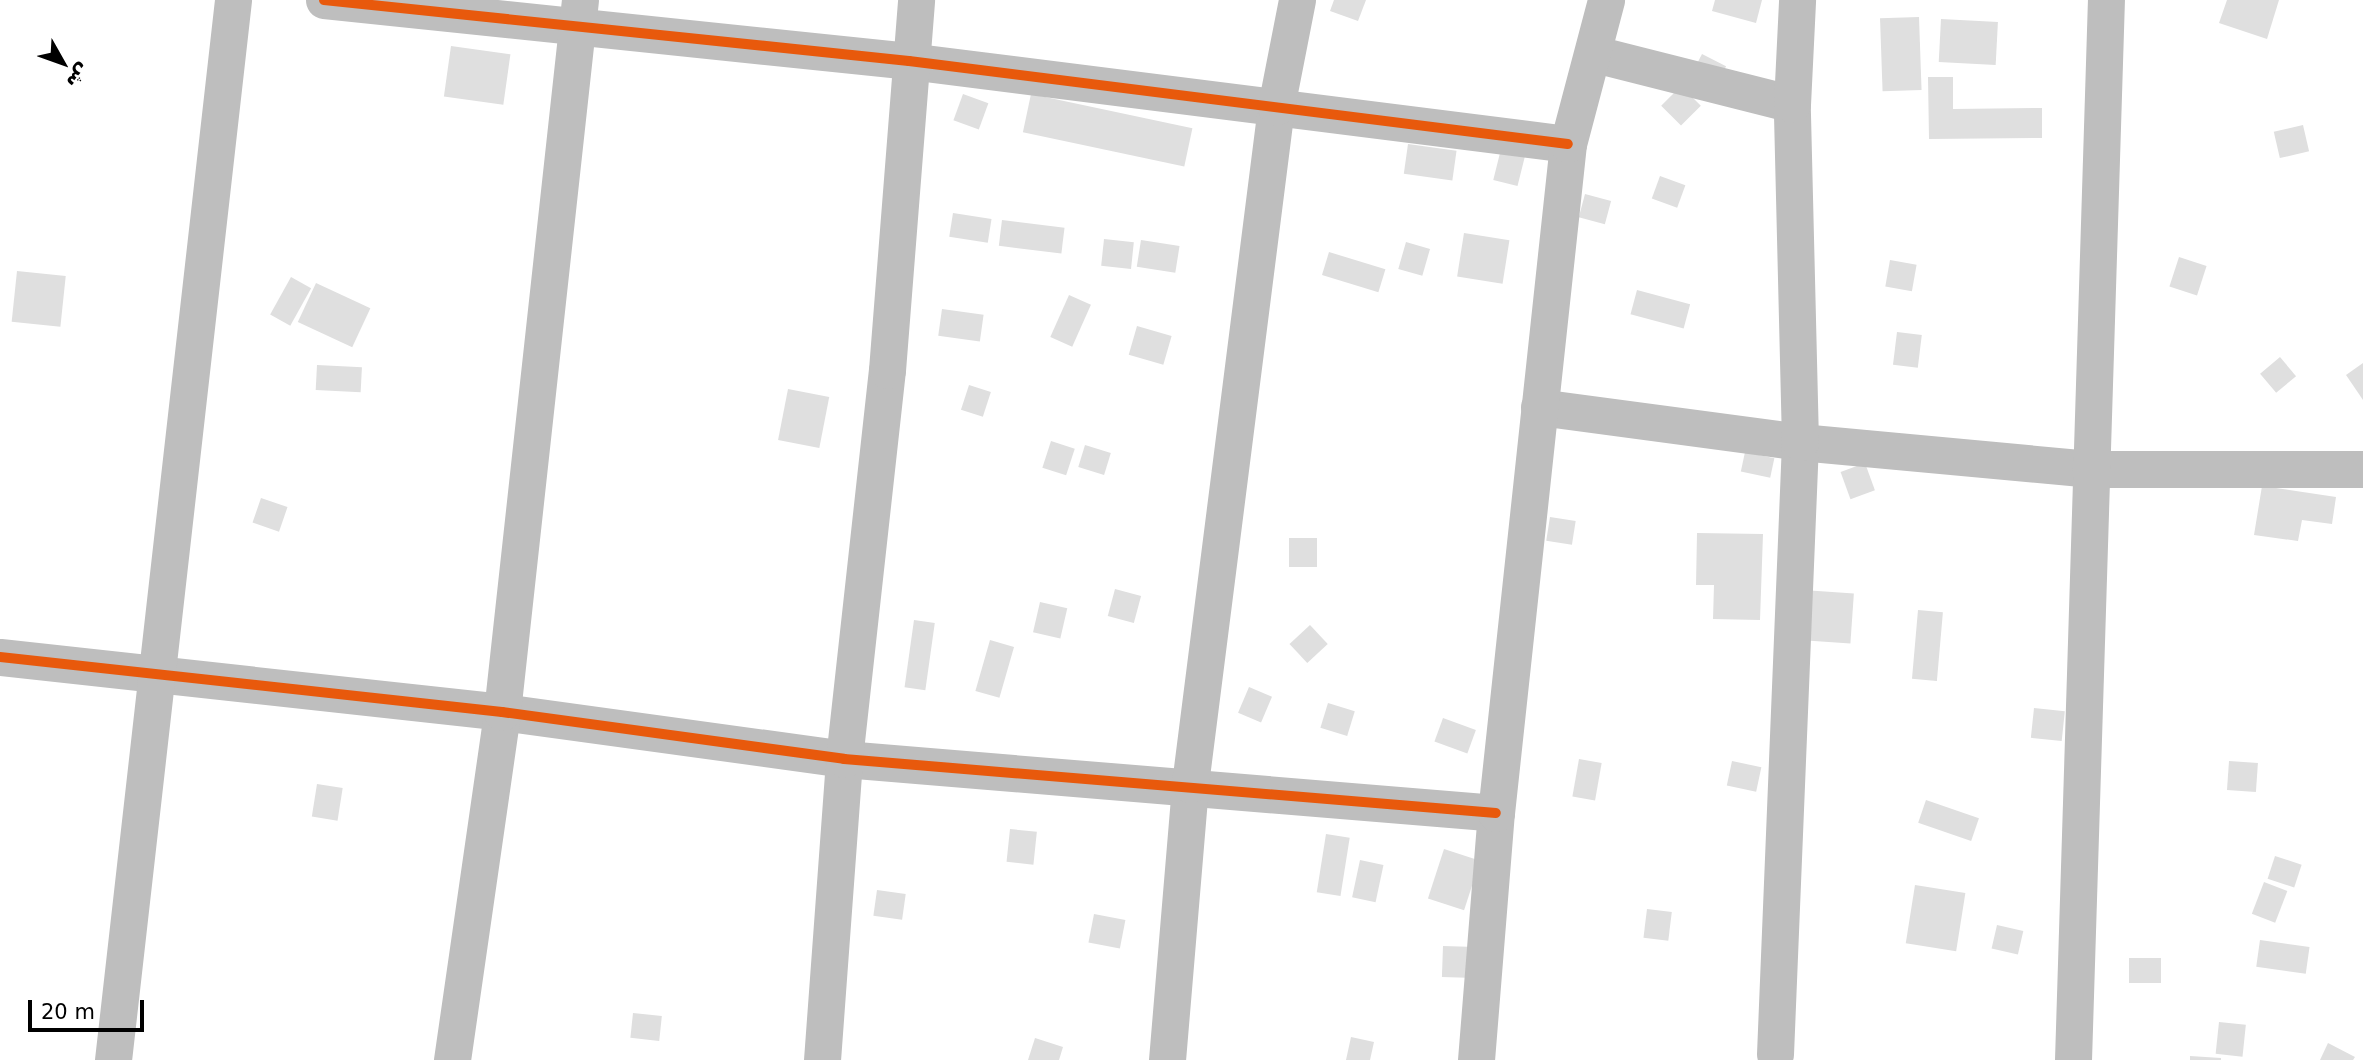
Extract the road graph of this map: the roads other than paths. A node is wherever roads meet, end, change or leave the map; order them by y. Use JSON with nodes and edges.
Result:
{"nodes":[{"id":1,"x":233,"y":0,"type":"edge"},
{"id":2,"x":324,"y":0,"type":"edge"},
{"id":3,"x":916,"y":0,"type":"edge"},
{"id":4,"x":1297,"y":0,"type":"edge"},
{"id":5,"x":1606,"y":0,"type":"edge"},
{"id":6,"x":1797,"y":0,"type":"edge"},
{"id":7,"x":2106,"y":0,"type":"edge"},
{"id":8,"x":579,"y":14,"type":"edge"},
{"id":9,"x":1595,"y":54,"type":"junction"},
{"id":10,"x":909,"y":61,"type":"junction"},
{"id":11,"x":1792,"y":104,"type":"junction"},
{"id":12,"x":1276,"y":107,"type":"junction"},
{"id":13,"x":1568,"y":144,"type":"junction"},
{"id":14,"x":1539,"y":407,"type":"junction"},
{"id":15,"x":1800,"y":442,"type":"junction"},
{"id":16,"x":2090,"y":469,"type":"junction"},
{"id":17,"x":2363,"y":469,"type":"edge"},
{"id":18,"x":0,"y":657,"type":"edge"},
{"id":19,"x":159,"y":674,"type":"junction"},
{"id":20,"x":502,"y":712,"type":"junction"},
{"id":21,"x":844,"y":759,"type":"junction"},
{"id":22,"x":1189,"y":784,"type":"junction"},
{"id":23,"x":1496,"y":813,"type":"junction"},
{"id":24,"x":1775,"y":1054,"type":"dead end"},
{"id":25,"x":113,"y":1060,"type":"edge"},
{"id":26,"x":452,"y":1060,"type":"edge"},
{"id":27,"x":822,"y":1060,"type":"edge"},
{"id":28,"x":1167,"y":1060,"type":"edge"},
{"id":29,"x":1476,"y":1060,"type":"edge"},
{"id":30,"x":2073,"y":1060,"type":"edge"}],
"edges":[{"from":1,"to":19,"type":"street"},
{"from":2,"to":8,"type":"street"},
{"from":3,"to":10,"type":"street"},
{"from":4,"to":12,"type":"street"},
{"from":5,"to":9,"type":"street"},
{"from":6,"to":11,"type":"street"},
{"from":7,"to":16,"type":"street"},
{"from":8,"to":10,"type":"street"},
{"from":8,"to":20,"type":"street"},
{"from":9,"to":11,"type":"street"},
{"from":9,"to":13,"type":"street"},
{"from":10,"to":12,"type":"street"},
{"from":10,"to":21,"type":"street"},
{"from":11,"to":15,"type":"street"},
{"from":12,"to":13,"type":"street"},
{"from":12,"to":22,"type":"street"},
{"from":13,"to":14,"type":"street"},
{"from":14,"to":15,"type":"street"},
{"from":14,"to":23,"type":"street"},
{"from":15,"to":16,"type":"street"},
{"from":15,"to":24,"type":"street"},
{"from":16,"to":17,"type":"street"},
{"from":16,"to":30,"type":"street"},
{"from":18,"to":19,"type":"street"},
{"from":19,"to":20,"type":"street"},
{"from":19,"to":25,"type":"street"},
{"from":20,"to":21,"type":"street"},
{"from":20,"to":26,"type":"street"},
{"from":21,"to":22,"type":"street"},
{"from":21,"to":27,"type":"street"},
{"from":22,"to":23,"type":"street"},
{"from":22,"to":28,"type":"street"},
{"from":23,"to":29,"type":"street"}]}
